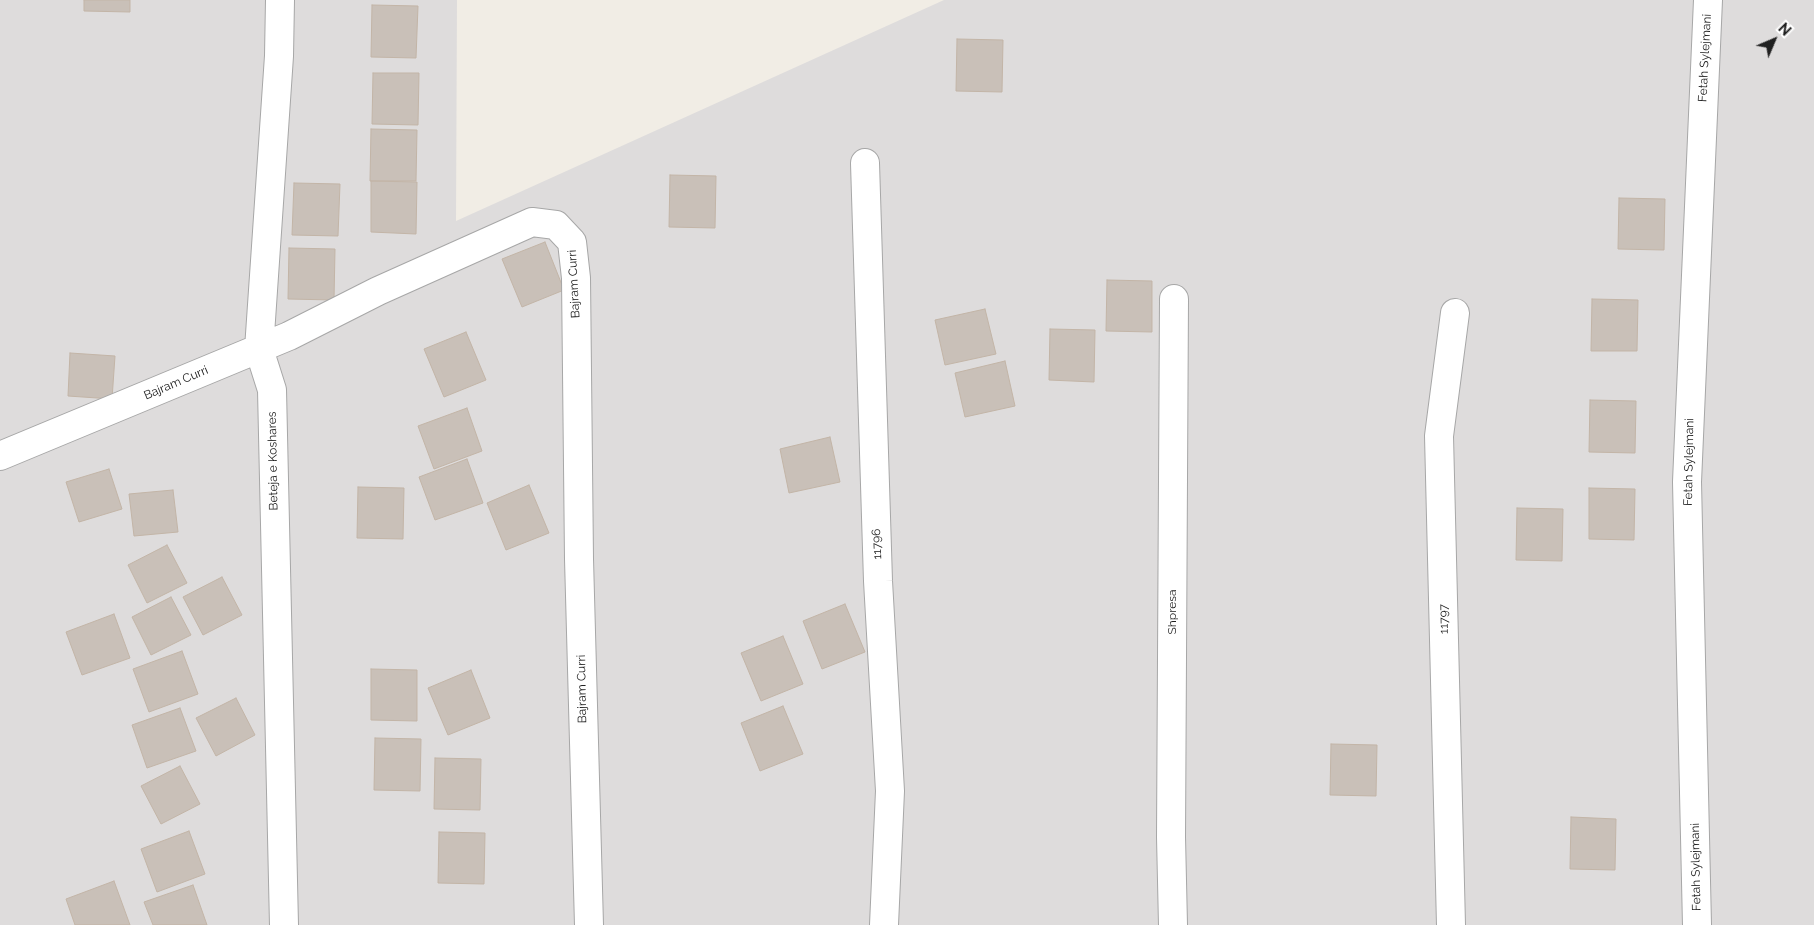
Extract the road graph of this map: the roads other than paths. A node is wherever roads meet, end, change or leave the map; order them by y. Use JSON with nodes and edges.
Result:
{"nodes":[{"id":1,"x":280,"y":0,"type":"edge"},
{"id":2,"x":1708,"y":0,"type":"edge"},
{"id":3,"x":865,"y":163,"type":"dead end"},
{"id":4,"x":1174,"y":299,"type":"dead end"},
{"id":5,"x":1455,"y":313,"type":"dead end"},
{"id":6,"x":259,"y":348,"type":"junction"},
{"id":7,"x":0,"y":456,"type":"edge"},
{"id":8,"x":284,"y":925,"type":"edge"},
{"id":9,"x":589,"y":925,"type":"edge"},
{"id":10,"x":884,"y":925,"type":"edge"},
{"id":11,"x":1174,"y":925,"type":"edge"},
{"id":12,"x":1451,"y":925,"type":"edge"},
{"id":13,"x":1697,"y":925,"type":"edge"}],
"edges":[{"from":1,"to":6,"type":"street","name":"Beteja e Koshares"},
{"from":2,"to":13,"type":"street","name":"Fetah Sylejmani"},
{"from":3,"to":10,"type":"street","name":"11796"},
{"from":4,"to":11,"type":"street","name":"Shpresa"},
{"from":5,"to":12,"type":"street","name":"11797"},
{"from":6,"to":7,"type":"street","name":"Bajram Curri"},
{"from":6,"to":8,"type":"street","name":"Beteja e Koshares"},
{"from":6,"to":9,"type":"street","name":"Bajram Curri"}]}
